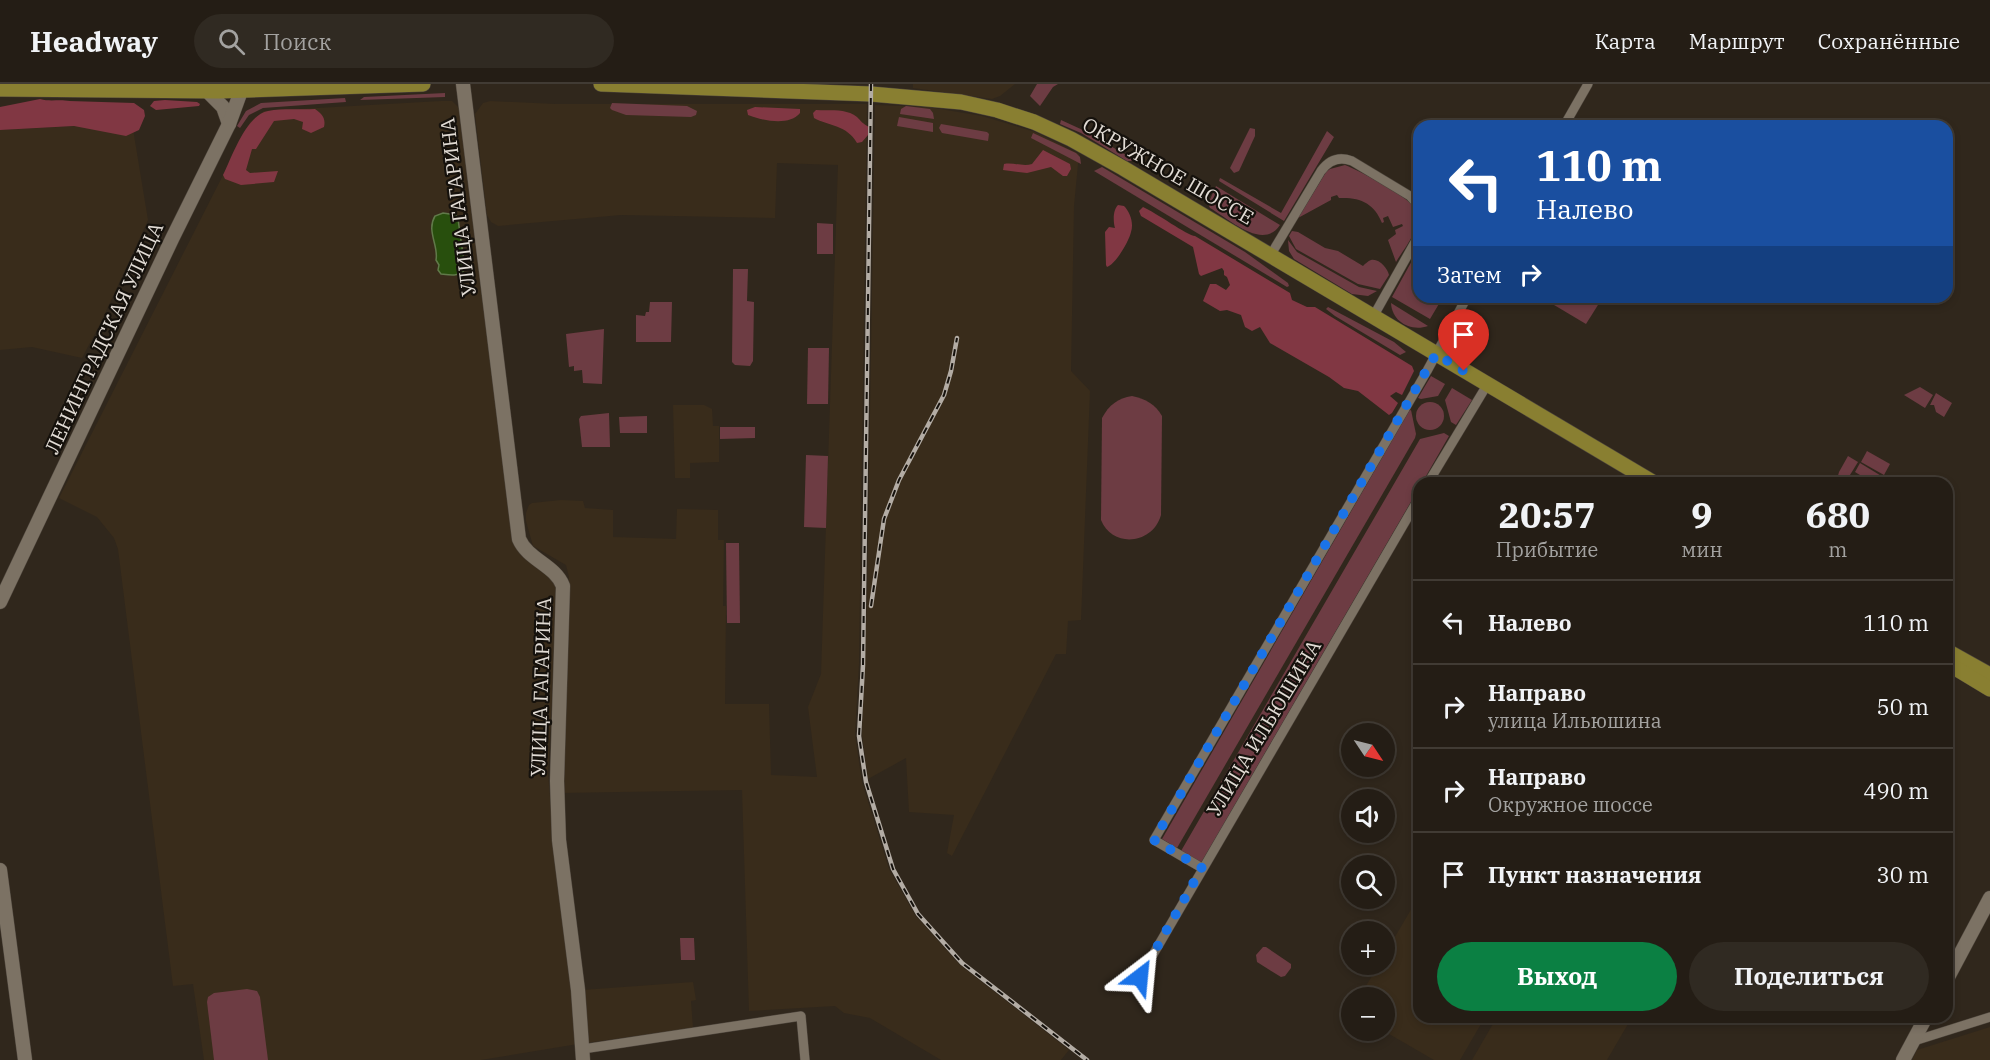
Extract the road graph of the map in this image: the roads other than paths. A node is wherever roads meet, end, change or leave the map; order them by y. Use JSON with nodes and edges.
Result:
{"nodes":[{"id":1,"x":423,"y":84,"type":"edge"},
{"id":2,"x":463,"y":84,"type":"edge"},
{"id":3,"x":601,"y":84,"type":"edge"},
{"id":4,"x":1588,"y":84,"type":"edge"},
{"id":5,"x":0,"y":89,"type":"edge"},
{"id":6,"x":207,"y":91,"type":"junction"},
{"id":7,"x":241,"y":91,"type":"junction"},
{"id":8,"x":1567,"y":120,"type":"edge"},
{"id":9,"x":229,"y":124,"type":"junction"},
{"id":10,"x":1413,"y":199,"type":"edge"},
{"id":11,"x":1413,"y":247,"type":"edge"},
{"id":12,"x":1270,"y":256,"type":"junction"},
{"id":13,"x":1464,"y":303,"type":"edge"},
{"id":14,"x":1373,"y":317,"type":"junction"},
{"id":15,"x":1436,"y":354,"type":"junction"},
{"id":16,"x":1487,"y":385,"type":"junction"},
{"id":17,"x":1432,"y":477,"type":"edge"},
{"id":18,"x":1644,"y":477,"type":"edge"},
{"id":19,"x":1413,"y":508,"type":"edge"},
{"id":20,"x":0,"y":600,"type":"edge"},
{"id":21,"x":1953,"y":654,"type":"edge"},
{"id":22,"x":1953,"y":667,"type":"edge"},
{"id":23,"x":1990,"y":675,"type":"edge"},
{"id":24,"x":1990,"y":689,"type":"edge"},
{"id":25,"x":1202,"y":868,"type":"junction"},
{"id":26,"x":0,"y":870,"type":"edge"},
{"id":27,"x":1989,"y":901,"type":"edge"},
{"id":28,"x":1953,"y":968,"type":"edge"},
{"id":29,"x":1140,"y":977,"type":"dead end"},
{"id":30,"x":1990,"y":1017,"type":"edge"},
{"id":31,"x":1923,"y":1023,"type":"edge"},
{"id":32,"x":1914,"y":1041,"type":"junction"},
{"id":33,"x":583,"y":1054,"type":"edge"},
{"id":34,"x":25,"y":1060,"type":"edge"},
{"id":35,"x":805,"y":1060,"type":"edge"},
{"id":36,"x":1903,"y":1060,"type":"edge"}],
"edges":[{"from":1,"to":7,"type":"main road"},
{"from":2,"to":33,"type":"street","name":"УЛИЦА ГАГАРИНА"},
{"from":3,"to":12,"type":"main road","name":"ОКРУЖНОЕ ШОССЕ"},
{"from":4,"to":8,"type":"street"},
{"from":5,"to":6,"type":"main road"},
{"from":6,"to":7,"type":"main road"},
{"from":6,"to":9,"type":"street"},
{"from":7,"to":9,"type":"street","name":"ЛЕНИНГРАДСКАЯ УЛИЦА"},
{"from":9,"to":20,"type":"street","name":"ЛЕНИНГРАДСКАЯ УЛИЦА"},
{"from":10,"to":12,"type":"street"},
{"from":11,"to":14,"type":"street"},
{"from":12,"to":14,"type":"main road","name":"ОКРУЖНОЕ ШОССЕ"},
{"from":13,"to":15,"type":"street","name":"УЛИЦА ИЛЬЮШИНА"},
{"from":14,"to":15,"type":"main road","name":"ОКРУЖНОЕ ШОССЕ"},
{"from":15,"to":16,"type":"main road","name":"ОКРУЖНОЕ ШОССЕ"},
{"from":15,"to":25,"type":"street","name":"УЛИЦА ИЛЬЮШИНА"},
{"from":16,"to":17,"type":"street"},
{"from":16,"to":18,"type":"main road","name":"ОКРУЖНОЕ ШОССЕ"},
{"from":19,"to":25,"type":"street","name":"УЛИЦА ИЛЬЮШИНА"},
{"from":21,"to":23,"type":"main road"},
{"from":22,"to":24,"type":"main road"},
{"from":25,"to":29,"type":"street","name":"УЛИЦА ИЛЬЮШИНА"},
{"from":26,"to":34,"type":"street"},
{"from":27,"to":28,"type":"street"},
{"from":30,"to":32,"type":"street"},
{"from":31,"to":32,"type":"street"},
{"from":32,"to":36,"type":"street"},
{"from":33,"to":35,"type":"street"}]}
